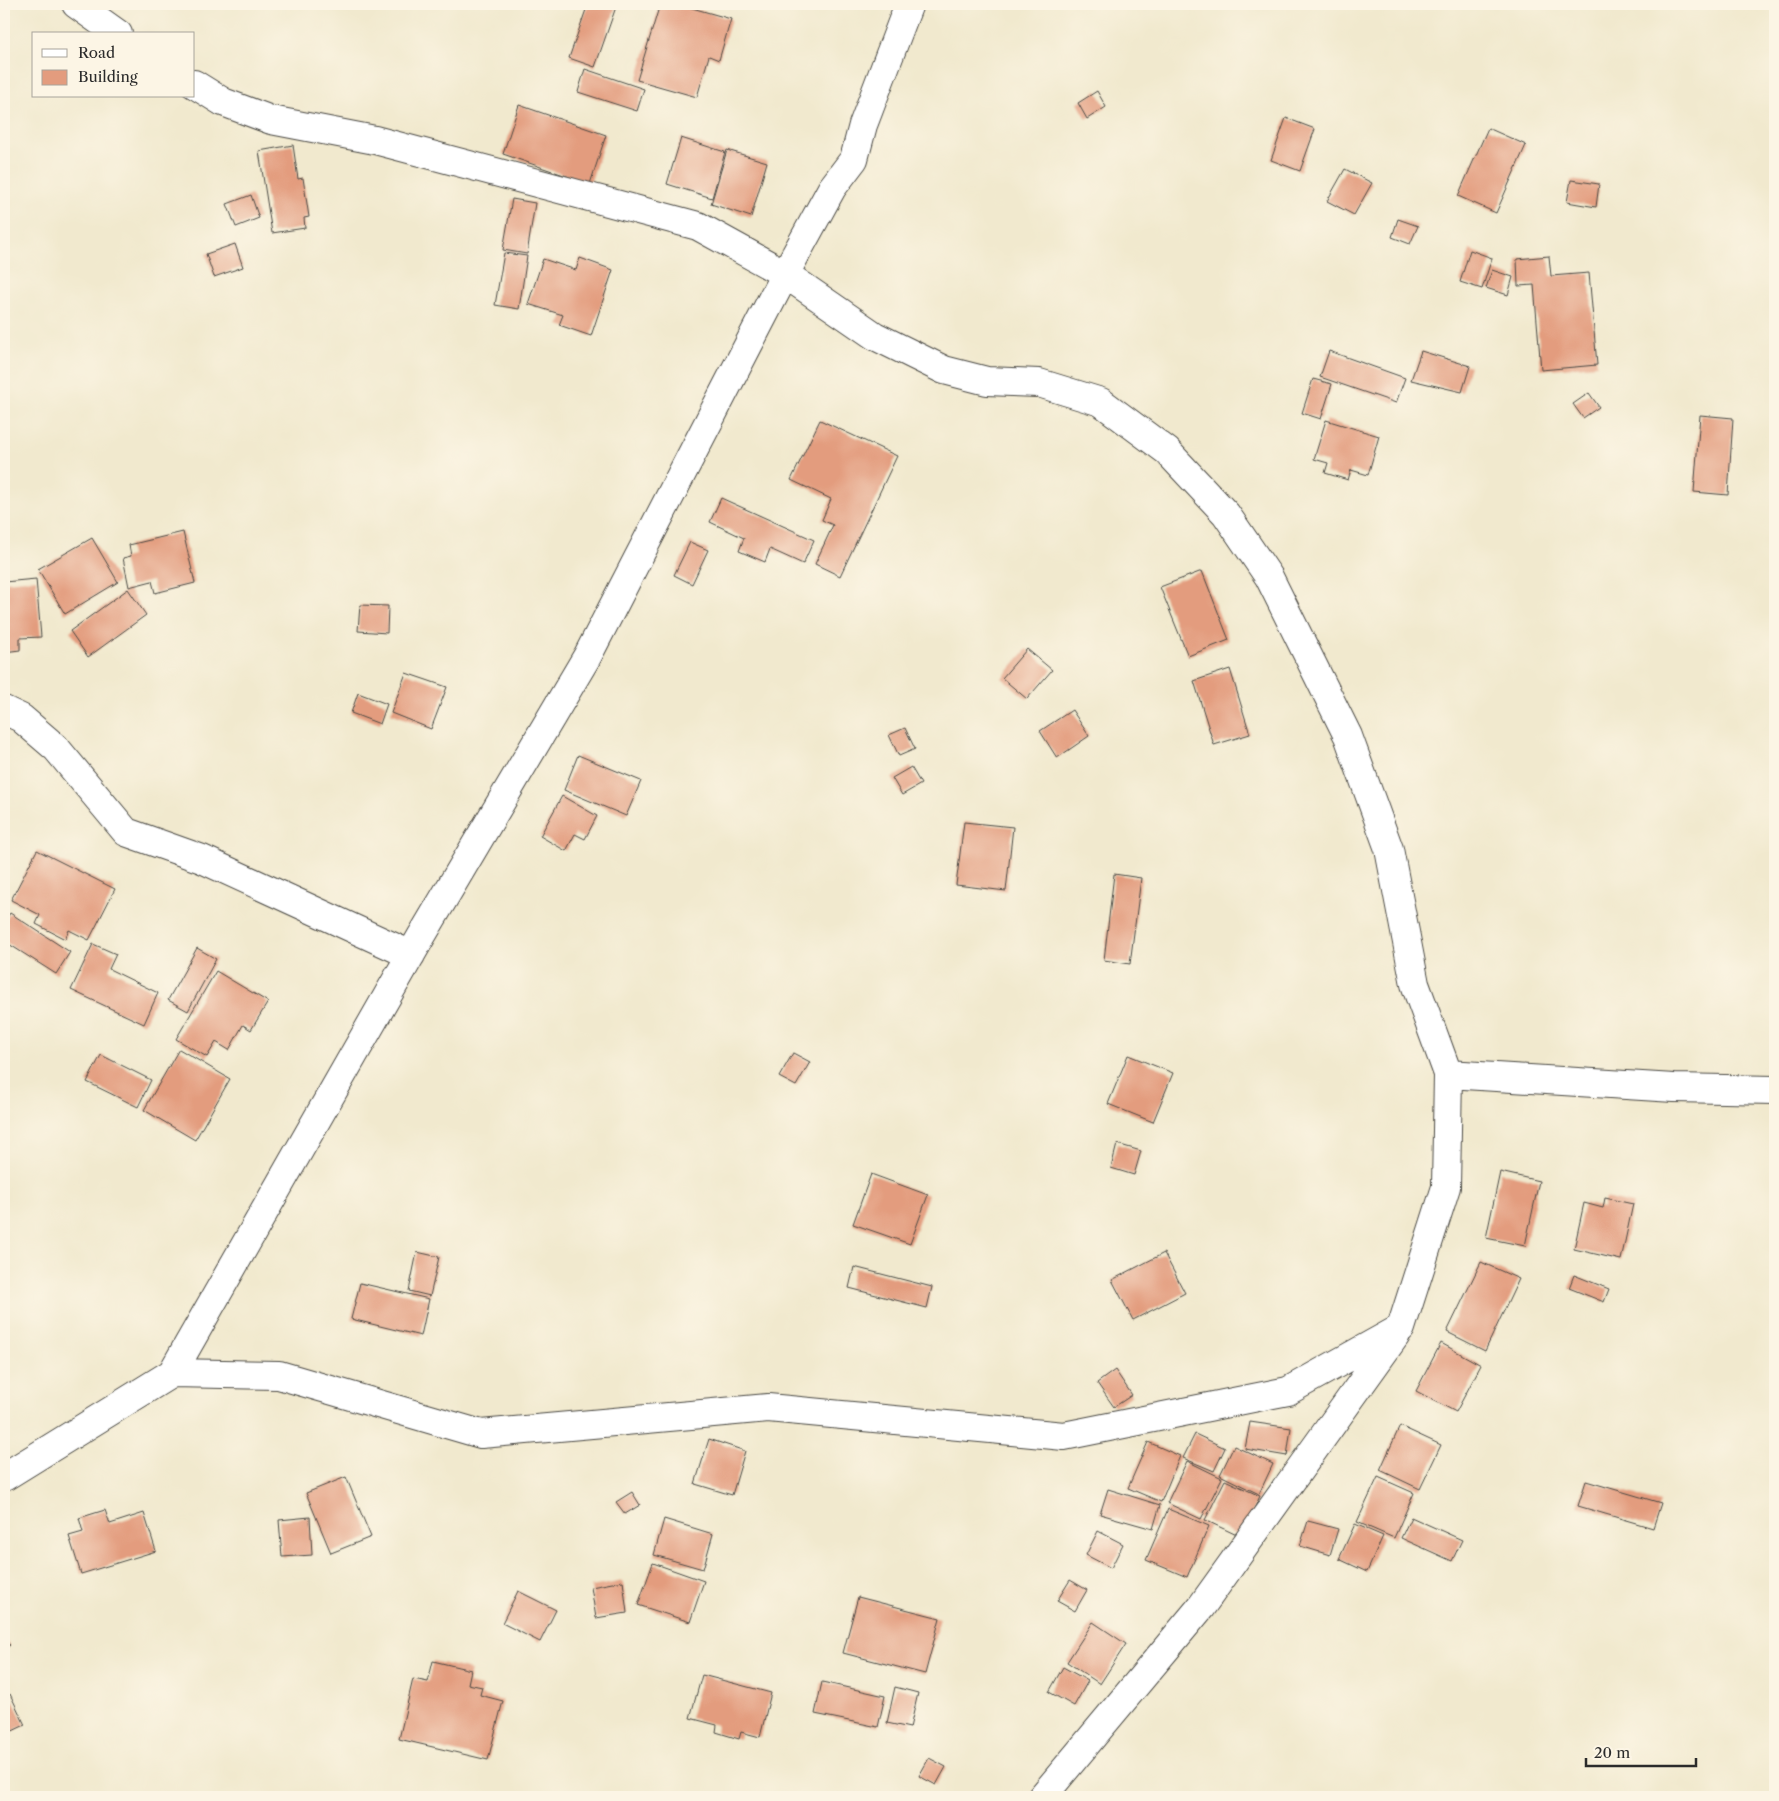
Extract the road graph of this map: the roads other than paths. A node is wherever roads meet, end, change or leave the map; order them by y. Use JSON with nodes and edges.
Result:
{"nodes":[{"id":1,"x":76,"y":4,"type":"edge"},
{"id":2,"x":909,"y":4,"type":"edge"},
{"id":3,"x":115,"y":32,"type":"edge"},
{"id":4,"x":195,"y":85,"type":"edge"},
{"id":5,"x":785,"y":274,"type":"junction"},
{"id":6,"x":4,"y":710,"type":"edge"},
{"id":7,"x":411,"y":956,"type":"junction"},
{"id":8,"x":1448,"y":1074,"type":"junction"},
{"id":9,"x":1775,"y":1090,"type":"edge"},
{"id":10,"x":1401,"y":1328,"type":"junction"},
{"id":11,"x":172,"y":1373,"type":"junction"},
{"id":12,"x":4,"y":1477,"type":"edge"},
{"id":13,"x":1042,"y":1797,"type":"edge"}],
"edges":[{"from":1,"to":3,"type":"street"},
{"from":2,"to":5,"type":"street"},
{"from":4,"to":5,"type":"street"},
{"from":5,"to":7,"type":"street"},
{"from":5,"to":8,"type":"street"},
{"from":6,"to":7,"type":"street"},
{"from":7,"to":11,"type":"street"},
{"from":8,"to":9,"type":"street"},
{"from":8,"to":10,"type":"street"},
{"from":10,"to":11,"type":"street"},
{"from":10,"to":13,"type":"street"},
{"from":11,"to":12,"type":"street"}]}
